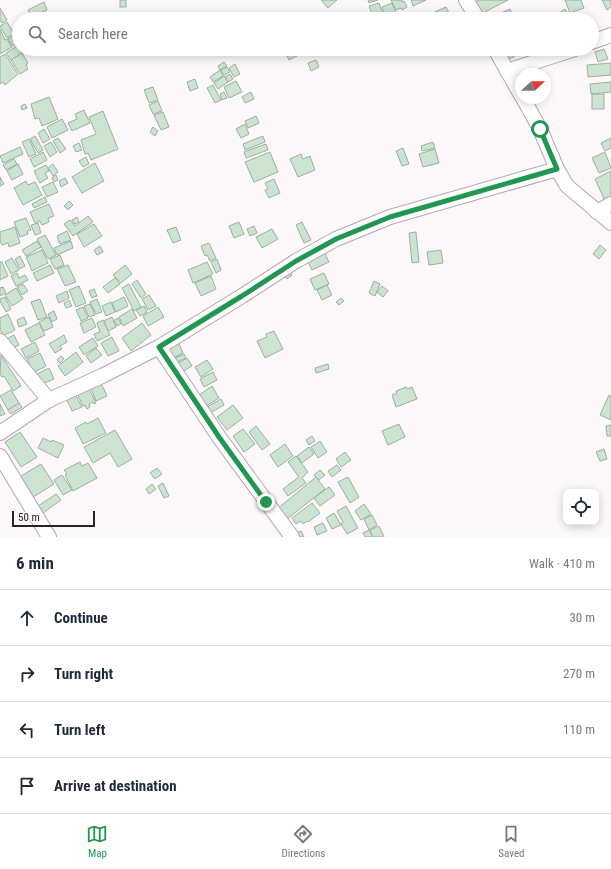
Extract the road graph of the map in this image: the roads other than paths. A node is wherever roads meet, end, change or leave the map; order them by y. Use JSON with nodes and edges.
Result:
{"nodes":[{"id":1,"x":466,"y":0,"type":"edge"},
{"id":2,"x":474,"y":12,"type":"edge"},
{"id":3,"x":611,"y":35,"type":"edge"},
{"id":4,"x":599,"y":39,"type":"edge"},
{"id":5,"x":499,"y":56,"type":"edge"},
{"id":6,"x":553,"y":56,"type":"edge"},
{"id":7,"x":507,"y":71,"type":"junction"},
{"id":8,"x":515,"y":85,"type":"edge"},
{"id":9,"x":526,"y":104,"type":"edge"},
{"id":10,"x":557,"y":169,"type":"junction"},
{"id":11,"x":611,"y":204,"type":"edge"},
{"id":12,"x":597,"y":212,"type":"junction"},
{"id":13,"x":611,"y":223,"type":"edge"},
{"id":14,"x":0,"y":341,"type":"edge"},
{"id":15,"x":159,"y":347,"type":"junction"},
{"id":16,"x":49,"y":400,"type":"junction"},
{"id":17,"x":0,"y":433,"type":"edge"},
{"id":18,"x":0,"y":456,"type":"edge"},
{"id":19,"x":49,"y":537,"type":"edge"},
{"id":20,"x":292,"y":537,"type":"edge"}],
"edges":[{"from":1,"to":2,"type":"street"},
{"from":3,"to":4,"type":"street"},
{"from":5,"to":7,"type":"street"},
{"from":6,"to":7,"type":"street"},
{"from":7,"to":8,"type":"street"},
{"from":9,"to":10,"type":"street"},
{"from":10,"to":12,"type":"street"},
{"from":10,"to":15,"type":"street"},
{"from":11,"to":12,"type":"street"},
{"from":12,"to":13,"type":"street"},
{"from":14,"to":16,"type":"street"},
{"from":15,"to":16,"type":"street"},
{"from":15,"to":20,"type":"street"},
{"from":16,"to":17,"type":"street"},
{"from":18,"to":19,"type":"street"}]}
